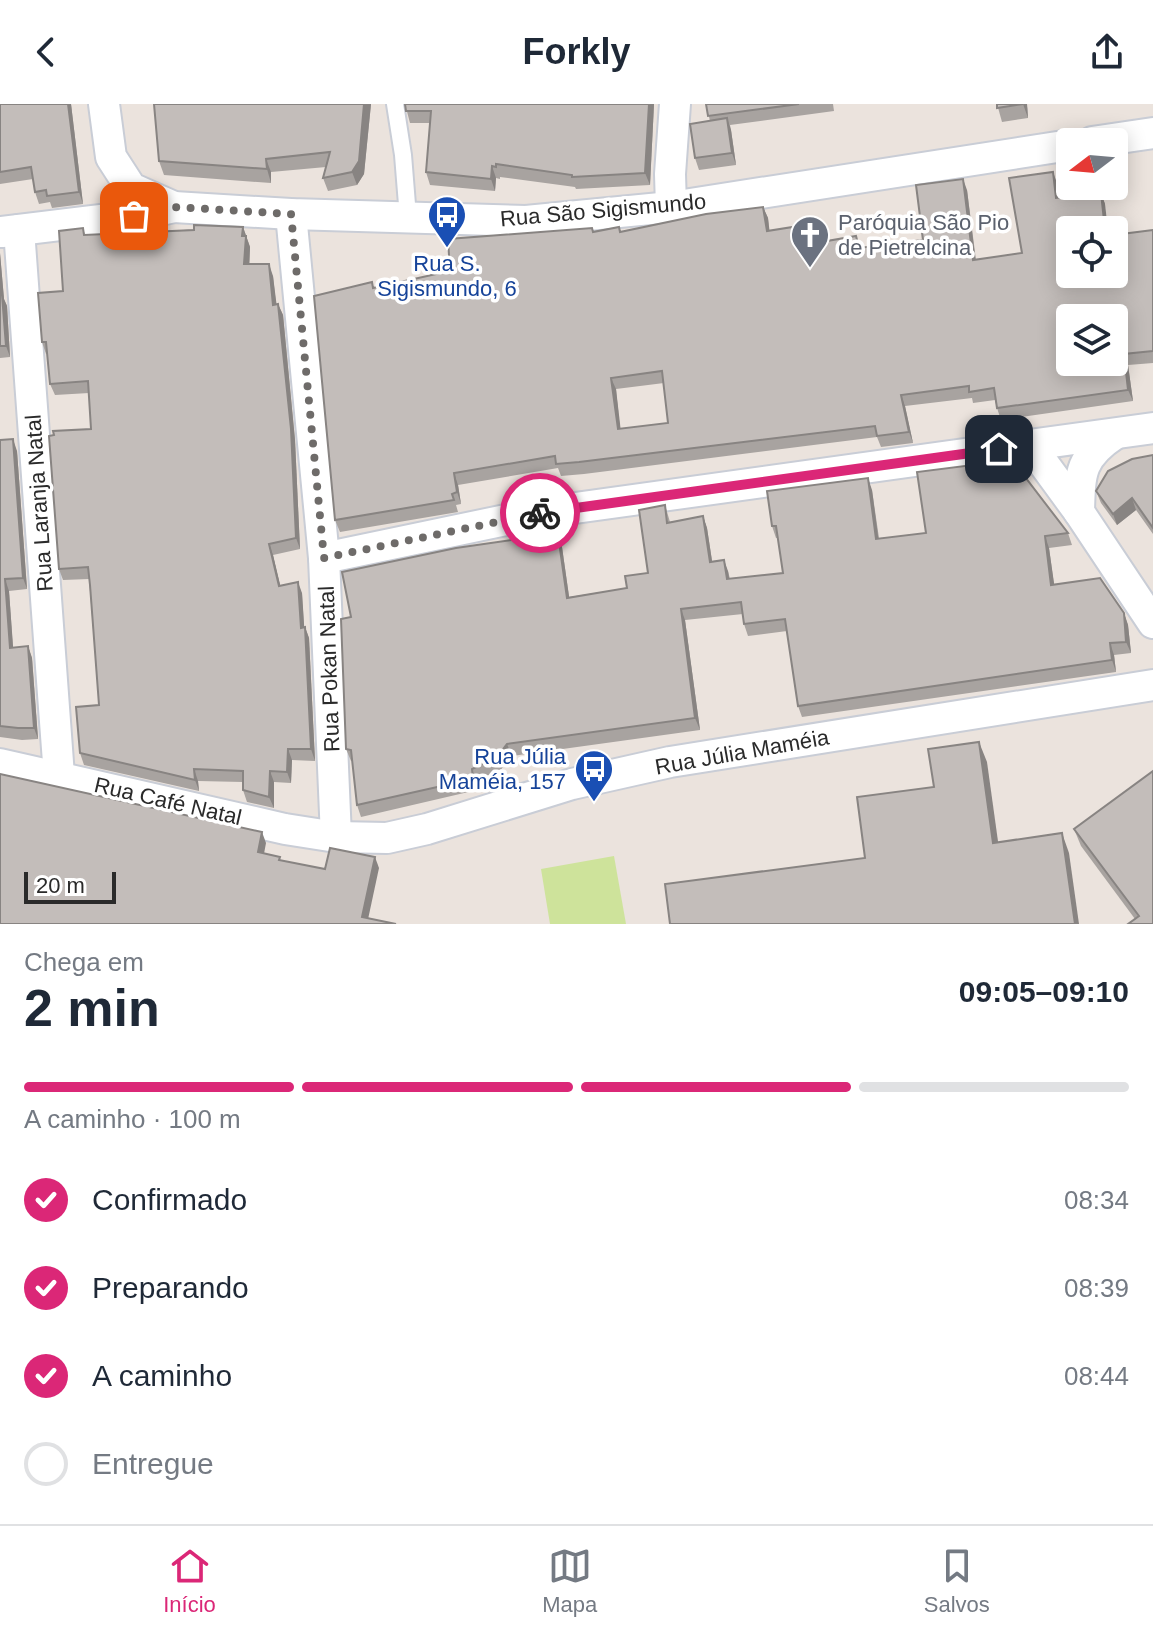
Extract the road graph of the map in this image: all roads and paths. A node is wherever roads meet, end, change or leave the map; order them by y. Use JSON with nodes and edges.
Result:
{"nodes":[{"id":1,"x":104,"y":104,"type":"edge"},
{"id":2,"x":395,"y":104,"type":"edge"},
{"id":3,"x":675,"y":104,"type":"edge"},
{"id":4,"x":1153,"y":133,"type":"edge"},
{"id":5,"x":1128,"y":137,"type":"edge"},
{"id":6,"x":1056,"y":147,"type":"edge"},
{"id":7,"x":174,"y":207,"type":"junction"},
{"id":8,"x":671,"y":207,"type":"junction"},
{"id":9,"x":291,"y":214,"type":"junction"},
{"id":10,"x":408,"y":217,"type":"junction"},
{"id":11,"x":10,"y":231,"type":"edge"},
{"id":12,"x":1153,"y":428,"type":"edge"},
{"id":13,"x":1115,"y":434,"type":"junction"},
{"id":14,"x":1030,"y":445,"type":"junction"},
{"id":15,"x":1079,"y":512,"type":"junction"},
{"id":16,"x":324,"y":558,"type":"junction"},
{"id":17,"x":1153,"y":623,"type":"edge"},
{"id":18,"x":1153,"y":685,"type":"edge"},
{"id":19,"x":0,"y":764,"type":"edge"},
{"id":20,"x":59,"y":776,"type":"junction"},
{"id":21,"x":336,"y":837,"type":"junction"}],
"edges":[{"from":1,"to":7,"type":"street","name":"Rua São Sigismundo"},
{"from":2,"to":10,"type":"lane"},
{"from":3,"to":8,"type":"street"},
{"from":4,"to":5,"type":"street"},
{"from":6,"to":8,"type":"street","name":"Rua São Sigismundo"},
{"from":7,"to":9,"type":"street","name":"Rua São Sigismundo"},
{"from":7,"to":11,"type":"street"},
{"from":8,"to":10,"type":"street","name":"Rua São Sigismundo"},
{"from":9,"to":10,"type":"street","name":"Rua São Sigismundo"},
{"from":9,"to":16,"type":"street","name":"Rua Pokan Natal"},
{"from":11,"to":20,"type":"street","name":"Rua Laranja Natal"},
{"from":12,"to":13,"type":"street"},
{"from":13,"to":14,"type":"street"},
{"from":13,"to":15,"type":"street"},
{"from":14,"to":15,"type":"street"},
{"from":14,"to":16,"type":"street"},
{"from":15,"to":17,"type":"street"},
{"from":16,"to":21,"type":"street","name":"Rua Pokan Natal"},
{"from":18,"to":21,"type":"street","name":"Rua Júlia Maméia"},
{"from":19,"to":20,"type":"street","name":"Rua Café Natal"},
{"from":20,"to":21,"type":"street","name":"Rua Café Natal"}]}
